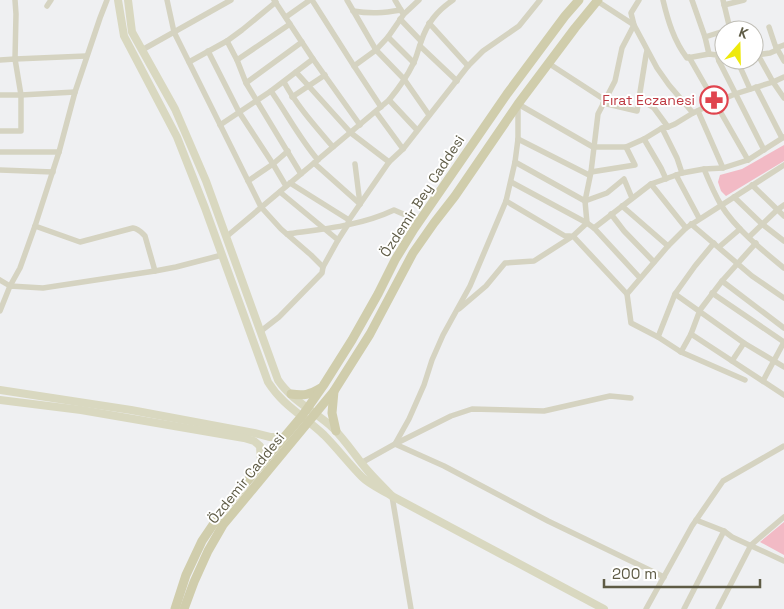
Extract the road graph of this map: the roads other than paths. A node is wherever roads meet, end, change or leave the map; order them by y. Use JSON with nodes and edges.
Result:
{"nodes":[{"id":1,"x":15,"y":0,"type":"edge"},
{"id":2,"x":51,"y":0,"type":"edge"},
{"id":3,"x":107,"y":0,"type":"edge"},
{"id":4,"x":118,"y":0,"type":"edge"},
{"id":5,"x":128,"y":0,"type":"edge"},
{"id":6,"x":167,"y":0,"type":"edge"},
{"id":7,"x":311,"y":0,"type":"edge"},
{"id":8,"x":347,"y":0,"type":"edge"},
{"id":9,"x":395,"y":0,"type":"edge"},
{"id":10,"x":419,"y":0,"type":"edge"},
{"id":11,"x":452,"y":0,"type":"edge"},
{"id":12,"x":540,"y":0,"type":"edge"},
{"id":13,"x":579,"y":0,"type":"edge"},
{"id":14,"x":598,"y":0,"type":"edge"},
{"id":15,"x":638,"y":0,"type":"edge"},
{"id":16,"x":663,"y":0,"type":"edge"},
{"id":17,"x":692,"y":0,"type":"edge"},
{"id":18,"x":744,"y":0,"type":"edge"},
{"id":19,"x":229,"y":1,"type":"edge"},
{"id":20,"x":275,"y":1,"type":"edge"},
{"id":21,"x":723,"y":2,"type":"edge"},
{"id":22,"x":47,"y":6,"type":"dead end"},
{"id":23,"x":353,"y":11,"type":"junction"},
{"id":24,"x":402,"y":14,"type":"junction"},
{"id":25,"x":286,"y":17,"type":"junction"},
{"id":26,"x":728,"y":20,"type":"edge"},
{"id":27,"x":429,"y":23,"type":"junction"},
{"id":28,"x":290,"y":24,"type":"junction"},
{"id":29,"x":634,"y":25,"type":"junction"},
{"id":30,"x":769,"y":28,"type":"dead end"},
{"id":31,"x":174,"y":32,"type":"junction"},
{"id":32,"x":714,"y":34,"type":"edge"},
{"id":33,"x":388,"y":37,"type":"junction"},
{"id":34,"x":705,"y":37,"type":"junction"},
{"id":35,"x":227,"y":41,"type":"junction"},
{"id":36,"x":302,"y":42,"type":"junction"},
{"id":37,"x":420,"y":43,"type":"junction"},
{"id":38,"x":784,"y":45,"type":"edge"},
{"id":39,"x":776,"y":49,"type":"junction"},
{"id":40,"x":142,"y":50,"type":"junction"},
{"id":41,"x":376,"y":50,"type":"junction"},
{"id":42,"x":648,"y":50,"type":"junction"},
{"id":43,"x":208,"y":51,"type":"junction"},
{"id":44,"x":709,"y":54,"type":"junction"},
{"id":45,"x":764,"y":54,"type":"edge"},
{"id":46,"x":714,"y":55,"type":"edge"},
{"id":47,"x":86,"y":56,"type":"junction"},
{"id":48,"x":689,"y":58,"type":"junction"},
{"id":49,"x":15,"y":59,"type":"junction"},
{"id":50,"x":313,"y":59,"type":"junction"},
{"id":51,"x":0,"y":60,"type":"edge"},
{"id":52,"x":236,"y":60,"type":"junction"},
{"id":53,"x":189,"y":62,"type":"junction"},
{"id":54,"x":784,"y":62,"type":"edge"},
{"id":55,"x":414,"y":63,"type":"junction"},
{"id":56,"x":548,"y":64,"type":"junction"},
{"id":57,"x":354,"y":66,"type":"junction"},
{"id":58,"x":468,"y":66,"type":"junction"},
{"id":59,"x":764,"y":68,"type":"edge"},
{"id":60,"x":723,"y":70,"type":"edge"},
{"id":61,"x":743,"y":70,"type":"edge"},
{"id":62,"x":296,"y":72,"type":"junction"},
{"id":63,"x":325,"y":75,"type":"junction"},
{"id":64,"x":784,"y":77,"type":"edge"},
{"id":65,"x":404,"y":79,"type":"junction"},
{"id":66,"x":457,"y":81,"type":"junction"},
{"id":67,"x":284,"y":82,"type":"junction"},
{"id":68,"x":773,"y":82,"type":"junction"},
{"id":69,"x":246,"y":83,"type":"junction"},
{"id":70,"x":308,"y":86,"type":"junction"},
{"id":71,"x":753,"y":88,"type":"junction"},
{"id":72,"x":271,"y":91,"type":"junction"},
{"id":73,"x":75,"y":92,"type":"junction"},
{"id":74,"x":735,"y":94,"type":"junction"},
{"id":75,"x":0,"y":95,"type":"edge"},
{"id":76,"x":21,"y":95,"type":"junction"},
{"id":77,"x":292,"y":98,"type":"junction"},
{"id":78,"x":784,"y":98,"type":"edge"},
{"id":79,"x":639,"y":99,"type":"junction"},
{"id":80,"x":389,"y":100,"type":"junction"},
{"id":81,"x":256,"y":101,"type":"junction"},
{"id":82,"x":604,"y":102,"type":"junction"},
{"id":83,"x":716,"y":102,"type":"junction"},
{"id":84,"x":518,"y":104,"type":"junction"},
{"id":85,"x":381,"y":107,"type":"junction"},
{"id":86,"x":239,"y":112,"type":"junction"},
{"id":87,"x":376,"y":112,"type":"junction"},
{"id":88,"x":695,"y":112,"type":"junction"},
{"id":89,"x":429,"y":116,"type":"junction"},
{"id":90,"x":220,"y":125,"type":"junction"},
{"id":91,"x":360,"y":125,"type":"junction"},
{"id":92,"x":665,"y":128,"type":"junction"},
{"id":93,"x":417,"y":130,"type":"junction"},
{"id":94,"x":0,"y":131,"type":"edge"},
{"id":95,"x":351,"y":132,"type":"junction"},
{"id":96,"x":783,"y":138,"type":"edge"},
{"id":97,"x":518,"y":139,"type":"junction"},
{"id":98,"x":644,"y":139,"type":"junction"},
{"id":99,"x":626,"y":146,"type":"junction"},
{"id":100,"x":333,"y":147,"type":"junction"},
{"id":101,"x":593,"y":147,"type":"junction"},
{"id":102,"x":403,"y":149,"type":"junction"},
{"id":103,"x":764,"y":150,"type":"junction"},
{"id":104,"x":288,"y":151,"type":"junction"},
{"id":105,"x":0,"y":152,"type":"edge"},
{"id":106,"x":59,"y":152,"type":"junction"},
{"id":107,"x":748,"y":160,"type":"junction"},
{"id":108,"x":316,"y":162,"type":"junction"},
{"id":109,"x":389,"y":162,"type":"junction"},
{"id":110,"x":515,"y":162,"type":"junction"},
{"id":111,"x":273,"y":164,"type":"junction"},
{"id":112,"x":356,"y":164,"type":"dead end"},
{"id":113,"x":784,"y":165,"type":"edge"},
{"id":114,"x":723,"y":168,"type":"junction"},
{"id":115,"x":704,"y":169,"type":"junction"},
{"id":116,"x":0,"y":170,"type":"edge"},
{"id":117,"x":53,"y":172,"type":"junction"},
{"id":118,"x":301,"y":174,"type":"junction"},
{"id":119,"x":590,"y":174,"type":"junction"},
{"id":120,"x":679,"y":174,"type":"junction"},
{"id":121,"x":666,"y":179,"type":"junction"},
{"id":122,"x":248,"y":181,"type":"junction"},
{"id":123,"x":511,"y":182,"type":"junction"},
{"id":124,"x":651,"y":184,"type":"junction"},
{"id":125,"x":288,"y":185,"type":"junction"},
{"id":126,"x":752,"y":185,"type":"junction"},
{"id":127,"x":280,"y":192,"type":"junction"},
{"id":128,"x":734,"y":197,"type":"junction"},
{"id":129,"x":632,"y":198,"type":"junction"},
{"id":130,"x":506,"y":201,"type":"junction"},
{"id":131,"x":585,"y":201,"type":"junction"},
{"id":132,"x":360,"y":204,"type":"junction"},
{"id":133,"x":721,"y":205,"type":"junction"},
{"id":134,"x":784,"y":205,"type":"edge"},
{"id":135,"x":622,"y":206,"type":"junction"},
{"id":136,"x":262,"y":207,"type":"junction"},
{"id":137,"x":777,"y":210,"type":"junction"},
{"id":138,"x":611,"y":214,"type":"junction"},
{"id":139,"x":784,"y":216,"type":"edge"},
{"id":140,"x":699,"y":218,"type":"junction"},
{"id":141,"x":419,"y":221,"type":"junction"},
{"id":142,"x":348,"y":223,"type":"junction"},
{"id":143,"x":587,"y":223,"type":"junction"},
{"id":144,"x":762,"y":224,"type":"junction"},
{"id":145,"x":35,"y":226,"type":"junction"},
{"id":146,"x":689,"y":226,"type":"junction"},
{"id":147,"x":594,"y":228,"type":"junction"},
{"id":148,"x":325,"y":229,"type":"junction"},
{"id":149,"x":740,"y":229,"type":"junction"},
{"id":150,"x":287,"y":234,"type":"junction"},
{"id":151,"x":226,"y":236,"type":"junction"},
{"id":152,"x":572,"y":236,"type":"junction"},
{"id":153,"x":749,"y":237,"type":"junction"},
{"id":154,"x":338,"y":240,"type":"junction"},
{"id":155,"x":784,"y":242,"type":"edge"},
{"id":156,"x":756,"y":243,"type":"junction"},
{"id":157,"x":716,"y":245,"type":"junction"},
{"id":158,"x":668,"y":246,"type":"junction"},
{"id":159,"x":222,"y":255,"type":"junction"},
{"id":160,"x":654,"y":262,"type":"junction"},
{"id":161,"x":737,"y":264,"type":"junction"},
{"id":162,"x":323,"y":267,"type":"junction"},
{"id":163,"x":784,"y":268,"type":"edge"},
{"id":164,"x":155,"y":271,"type":"junction"},
{"id":165,"x":640,"y":278,"type":"junction"},
{"id":166,"x":0,"y":280,"type":"edge"},
{"id":167,"x":722,"y":281,"type":"junction"},
{"id":168,"x":10,"y":286,"type":"junction"},
{"id":169,"x":712,"y":293,"type":"junction"},
{"id":170,"x":627,"y":294,"type":"junction"},
{"id":171,"x":676,"y":294,"type":"junction"},
{"id":172,"x":784,"y":298,"type":"edge"},
{"id":173,"x":700,"y":310,"type":"junction"},
{"id":174,"x":0,"y":311,"type":"edge"},
{"id":175,"x":455,"y":312,"type":"junction"},
{"id":176,"x":784,"y":328,"type":"edge"},
{"id":177,"x":261,"y":331,"type":"junction"},
{"id":178,"x":691,"y":334,"type":"junction"},
{"id":179,"x":658,"y":337,"type":"junction"},
{"id":180,"x":784,"y":342,"type":"edge"},
{"id":181,"x":744,"y":343,"type":"junction"},
{"id":182,"x":681,"y":352,"type":"junction"},
{"id":183,"x":732,"y":361,"type":"junction"},
{"id":184,"x":773,"y":361,"type":"junction"},
{"id":185,"x":784,"y":367,"type":"edge"},
{"id":186,"x":745,"y":380,"type":"dead end"},
{"id":187,"x":762,"y":381,"type":"junction"},
{"id":188,"x":323,"y":386,"type":"junction"},
{"id":189,"x":0,"y":390,"type":"edge"},
{"id":190,"x":334,"y":391,"type":"junction"},
{"id":191,"x":291,"y":394,"type":"junction"},
{"id":192,"x":784,"y":395,"type":"edge"},
{"id":193,"x":630,"y":398,"type":"dead end"},
{"id":194,"x":0,"y":400,"type":"edge"},
{"id":195,"x":308,"y":408,"type":"junction"},
{"id":196,"x":316,"y":414,"type":"junction"},
{"id":197,"x":302,"y":416,"type":"junction"},
{"id":198,"x":309,"y":423,"type":"junction"},
{"id":199,"x":336,"y":430,"type":"junction"},
{"id":200,"x":284,"y":437,"type":"junction"},
{"id":201,"x":395,"y":444,"type":"junction"},
{"id":202,"x":784,"y":446,"type":"edge"},
{"id":203,"x":261,"y":463,"type":"junction"},
{"id":204,"x":361,"y":463,"type":"junction"},
{"id":205,"x":392,"y":496,"type":"junction"},
{"id":206,"x":784,"y":517,"type":"edge"},
{"id":207,"x":696,"y":520,"type":"junction"},
{"id":208,"x":724,"y":531,"type":"junction"},
{"id":209,"x":751,"y":545,"type":"junction"},
{"id":210,"x":784,"y":562,"type":"edge"},
{"id":211,"x":664,"y":577,"type":"junction"},
{"id":212,"x":175,"y":609,"type":"edge"},
{"id":213,"x":184,"y":609,"type":"edge"},
{"id":214,"x":411,"y":609,"type":"edge"},
{"id":215,"x":604,"y":609,"type":"edge"},
{"id":216,"x":646,"y":609,"type":"edge"},
{"id":217,"x":684,"y":609,"type":"edge"},
{"id":218,"x":718,"y":609,"type":"edge"}],
"edges":[{"from":1,"to":49,"type":"street"},
{"from":2,"to":22,"type":"street"},
{"from":3,"to":47,"type":"street"},
{"from":4,"to":159,"type":"main road"},
{"from":5,"to":40,"type":"main road"},
{"from":6,"to":31,"type":"street"},
{"from":7,"to":25,"type":"street"},
{"from":7,"to":57,"type":"street"},
{"from":8,"to":23,"type":"street"},
{"from":9,"to":24,"type":"street"},
{"from":10,"to":24,"type":"street"},
{"from":11,"to":27,"type":"street"},
{"from":12,"to":58,"type":"street"},
{"from":13,"to":141,"type":"main road","name":"Özdemir Bey Caddesi"},
{"from":14,"to":29,"type":"street"},
{"from":14,"to":56,"type":"main road","name":"Özdemir Caddesi"},
{"from":15,"to":29,"type":"street"},
{"from":16,"to":48,"type":"street"},
{"from":17,"to":34,"type":"street"},
{"from":18,"to":21,"type":"street"},
{"from":19,"to":31,"type":"street"},
{"from":20,"to":25,"type":"street"},
{"from":20,"to":35,"type":"street"},
{"from":21,"to":26,"type":"street"},
{"from":23,"to":24,"type":"street"},
{"from":23,"to":41,"type":"street"},
{"from":24,"to":33,"type":"street"},
{"from":24,"to":37,"type":"street"},
{"from":25,"to":28,"type":"street"},
{"from":27,"to":37,"type":"street"},
{"from":27,"to":58,"type":"street"},
{"from":28,"to":36,"type":"street"},
{"from":28,"to":52,"type":"street"},
{"from":29,"to":42,"type":"street"},
{"from":29,"to":82,"type":"street"},
{"from":30,"to":39,"type":"street"},
{"from":31,"to":40,"type":"street"},
{"from":31,"to":53,"type":"street"},
{"from":32,"to":34,"type":"street"},
{"from":33,"to":41,"type":"street"},
{"from":33,"to":55,"type":"street"},
{"from":34,"to":44,"type":"street"},
{"from":35,"to":43,"type":"street"},
{"from":35,"to":52,"type":"street"},
{"from":36,"to":50,"type":"street"},
{"from":36,"to":69,"type":"street"},
{"from":37,"to":55,"type":"street"},
{"from":37,"to":66,"type":"street"},
{"from":38,"to":39,"type":"street"},
{"from":39,"to":45,"type":"street"},
{"from":39,"to":54,"type":"street"},
{"from":40,"to":151,"type":"main road"},
{"from":41,"to":57,"type":"street"},
{"from":41,"to":65,"type":"street"},
{"from":42,"to":79,"type":"street"},
{"from":42,"to":88,"type":"street"},
{"from":43,"to":53,"type":"street"},
{"from":43,"to":86,"type":"street"},
{"from":44,"to":46,"type":"street"},
{"from":44,"to":48,"type":"street"},
{"from":47,"to":49,"type":"street"},
{"from":47,"to":73,"type":"street"},
{"from":48,"to":83,"type":"street"},
{"from":49,"to":51,"type":"street"},
{"from":49,"to":76,"type":"street"},
{"from":50,"to":62,"type":"street"},
{"from":50,"to":63,"type":"street"},
{"from":52,"to":69,"type":"street"},
{"from":53,"to":90,"type":"street"},
{"from":55,"to":65,"type":"street"},
{"from":56,"to":82,"type":"street"},
{"from":56,"to":84,"type":"main road","name":"Özdemir Caddesi"},
{"from":57,"to":85,"type":"street"},
{"from":58,"to":66,"type":"street"},
{"from":59,"to":68,"type":"street"},
{"from":60,"to":74,"type":"street"},
{"from":61,"to":71,"type":"street"},
{"from":62,"to":67,"type":"street"},
{"from":62,"to":70,"type":"street"},
{"from":63,"to":70,"type":"street"},
{"from":63,"to":91,"type":"street"},
{"from":64,"to":68,"type":"street"},
{"from":65,"to":80,"type":"street"},
{"from":65,"to":89,"type":"street"},
{"from":66,"to":89,"type":"street"},
{"from":67,"to":72,"type":"street"},
{"from":67,"to":77,"type":"street"},
{"from":68,"to":71,"type":"street"},
{"from":68,"to":78,"type":"street"},
{"from":69,"to":81,"type":"street"},
{"from":70,"to":77,"type":"street"},
{"from":70,"to":95,"type":"street"},
{"from":71,"to":74,"type":"street"},
{"from":71,"to":96,"type":"street"},
{"from":72,"to":81,"type":"street"},
{"from":72,"to":108,"type":"street"},
{"from":73,"to":76,"type":"street"},
{"from":73,"to":106,"type":"street"},
{"from":74,"to":83,"type":"street"},
{"from":74,"to":103,"type":"street"},
{"from":75,"to":76,"type":"street"},
{"from":76,"to":94,"type":"street"},
{"from":77,"to":100,"type":"street"},
{"from":79,"to":82,"type":"street"},
{"from":79,"to":92,"type":"street"},
{"from":80,"to":85,"type":"street"},
{"from":80,"to":93,"type":"street"},
{"from":81,"to":86,"type":"street"},
{"from":81,"to":104,"type":"street"},
{"from":82,"to":101,"type":"street"},
{"from":83,"to":88,"type":"street"},
{"from":83,"to":107,"type":"street"},
{"from":84,"to":97,"type":"street"},
{"from":84,"to":101,"type":"street"},
{"from":84,"to":190,"type":"main road","name":"Özdemir Caddesi"},
{"from":85,"to":87,"type":"street"},
{"from":86,"to":90,"type":"street"},
{"from":86,"to":111,"type":"street"},
{"from":87,"to":91,"type":"street"},
{"from":87,"to":102,"type":"street"},
{"from":88,"to":92,"type":"street"},
{"from":88,"to":114,"type":"street"},
{"from":89,"to":93,"type":"street"},
{"from":90,"to":122,"type":"street"},
{"from":91,"to":95,"type":"street"},
{"from":92,"to":98,"type":"street"},
{"from":92,"to":120,"type":"street"},
{"from":93,"to":102,"type":"street"},
{"from":95,"to":100,"type":"street"},
{"from":95,"to":109,"type":"street"},
{"from":96,"to":103,"type":"street"},
{"from":97,"to":110,"type":"street"},
{"from":97,"to":119,"type":"street"},
{"from":98,"to":99,"type":"street"},
{"from":98,"to":121,"type":"street"},
{"from":99,"to":101,"type":"street"},
{"from":99,"to":119,"type":"street"},
{"from":100,"to":108,"type":"street"},
{"from":101,"to":119,"type":"street"},
{"from":102,"to":109,"type":"street"},
{"from":103,"to":107,"type":"street"},
{"from":104,"to":111,"type":"street"},
{"from":104,"to":118,"type":"street"},
{"from":105,"to":106,"type":"street"},
{"from":106,"to":117,"type":"street"},
{"from":107,"to":114,"type":"street"},
{"from":108,"to":118,"type":"street"},
{"from":108,"to":132,"type":"street"},
{"from":109,"to":132,"type":"street"},
{"from":110,"to":123,"type":"street"},
{"from":110,"to":131,"type":"street"},
{"from":111,"to":122,"type":"street"},
{"from":111,"to":125,"type":"street"},
{"from":112,"to":132,"type":"street"},
{"from":113,"to":126,"type":"street"},
{"from":114,"to":115,"type":"street"},
{"from":115,"to":120,"type":"street"},
{"from":115,"to":133,"type":"street"},
{"from":116,"to":117,"type":"street"},
{"from":117,"to":145,"type":"street"},
{"from":118,"to":125,"type":"street"},
{"from":119,"to":131,"type":"street"},
{"from":120,"to":121,"type":"street"},
{"from":120,"to":140,"type":"street"},
{"from":121,"to":124,"type":"street"},
{"from":122,"to":136,"type":"street"},
{"from":123,"to":130,"type":"street"},
{"from":123,"to":143,"type":"street"},
{"from":124,"to":129,"type":"street"},
{"from":124,"to":146,"type":"street"},
{"from":125,"to":127,"type":"street"},
{"from":125,"to":142,"type":"street"},
{"from":126,"to":128,"type":"street"},
{"from":126,"to":137,"type":"street"},
{"from":127,"to":136,"type":"street"},
{"from":127,"to":148,"type":"street"},
{"from":128,"to":133,"type":"street"},
{"from":128,"to":144,"type":"street"},
{"from":129,"to":131,"type":"street"},
{"from":129,"to":135,"type":"street"},
{"from":130,"to":152,"type":"street"},
{"from":130,"to":175,"type":"street"},
{"from":131,"to":143,"type":"street"},
{"from":132,"to":142,"type":"street"},
{"from":133,"to":140,"type":"street"},
{"from":133,"to":149,"type":"street"},
{"from":134,"to":137,"type":"street"},
{"from":135,"to":138,"type":"street"},
{"from":135,"to":158,"type":"street"},
{"from":136,"to":150,"type":"street"},
{"from":136,"to":151,"type":"street"},
{"from":137,"to":139,"type":"street"},
{"from":137,"to":144,"type":"street"},
{"from":138,"to":147,"type":"street"},
{"from":138,"to":160,"type":"street"},
{"from":140,"to":146,"type":"street"},
{"from":141,"to":142,"type":"street"},
{"from":141,"to":188,"type":"main road","name":"Özdemir Bey Caddesi"},
{"from":142,"to":148,"type":"street"},
{"from":142,"to":154,"type":"street"},
{"from":143,"to":147,"type":"street"},
{"from":143,"to":152,"type":"street"},
{"from":144,"to":153,"type":"street"},
{"from":144,"to":155,"type":"street"},
{"from":145,"to":164,"type":"street"},
{"from":145,"to":168,"type":"street"},
{"from":146,"to":157,"type":"street"},
{"from":146,"to":158,"type":"street"},
{"from":147,"to":165,"type":"street"},
{"from":148,"to":150,"type":"street"},
{"from":148,"to":154,"type":"street"},
{"from":149,"to":153,"type":"street"},
{"from":149,"to":157,"type":"street"},
{"from":150,"to":162,"type":"street"},
{"from":151,"to":177,"type":"main road"},
{"from":152,"to":170,"type":"street"},
{"from":152,"to":175,"type":"street"},
{"from":153,"to":156,"type":"street"},
{"from":154,"to":162,"type":"street"},
{"from":156,"to":161,"type":"street"},
{"from":156,"to":163,"type":"street"},
{"from":157,"to":161,"type":"street"},
{"from":157,"to":171,"type":"street"},
{"from":158,"to":160,"type":"street"},
{"from":159,"to":164,"type":"street"},
{"from":159,"to":197,"type":"main road"},
{"from":160,"to":165,"type":"street"},
{"from":161,"to":167,"type":"street"},
{"from":161,"to":172,"type":"street"},
{"from":162,"to":177,"type":"street"},
{"from":164,"to":168,"type":"street"},
{"from":165,"to":170,"type":"street"},
{"from":166,"to":168,"type":"street"},
{"from":167,"to":169,"type":"street"},
{"from":167,"to":176,"type":"street"},
{"from":168,"to":174,"type":"street"},
{"from":169,"to":173,"type":"street"},
{"from":169,"to":180,"type":"street"},
{"from":170,"to":179,"type":"street"},
{"from":171,"to":173,"type":"street"},
{"from":171,"to":179,"type":"street"},
{"from":173,"to":178,"type":"street"},
{"from":173,"to":181,"type":"street"},
{"from":175,"to":201,"type":"street"},
{"from":177,"to":191,"type":"main road"},
{"from":178,"to":182,"type":"street"},
{"from":178,"to":183,"type":"street"},
{"from":179,"to":182,"type":"street"},
{"from":180,"to":184,"type":"street"},
{"from":181,"to":183,"type":"street"},
{"from":181,"to":184,"type":"street"},
{"from":182,"to":186,"type":"street"},
{"from":183,"to":187,"type":"street"},
{"from":184,"to":185,"type":"street"},
{"from":184,"to":187,"type":"street"},
{"from":187,"to":192,"type":"street"},
{"from":188,"to":191,"type":"main road"},
{"from":188,"to":195,"type":"main road","name":"Özdemir Bey Caddesi"},
{"from":189,"to":200,"type":"main road"},
{"from":190,"to":196,"type":"main road","name":"Özdemir Caddesi"},
{"from":190,"to":199,"type":"main road"},
{"from":191,"to":195,"type":"main road"},
{"from":193,"to":201,"type":"street"},
{"from":194,"to":203,"type":"main road"},
{"from":195,"to":196,"type":"main road"},
{"from":195,"to":197,"type":"main road","name":"Özdemir Bey Caddesi"},
{"from":196,"to":198,"type":"main road","name":"Özdemir Caddesi"},
{"from":196,"to":199,"type":"main road"},
{"from":197,"to":198,"type":"main road"},
{"from":197,"to":200,"type":"main road","name":"Özdemir Caddesi"},
{"from":198,"to":205,"type":"main road"},
{"from":198,"to":213,"type":"main road","name":"Özdemir Caddesi"},
{"from":199,"to":204,"type":"main road"},
{"from":200,"to":203,"type":"main road","name":"Özdemir Caddesi"},
{"from":201,"to":204,"type":"street"},
{"from":201,"to":211,"type":"street"},
{"from":202,"to":207,"type":"street"},
{"from":203,"to":212,"type":"main road","name":"Özdemir Caddesi"},
{"from":204,"to":205,"type":"main road"},
{"from":205,"to":214,"type":"street"},
{"from":205,"to":215,"type":"main road"},
{"from":206,"to":209,"type":"street"},
{"from":207,"to":208,"type":"street"},
{"from":207,"to":211,"type":"street"},
{"from":208,"to":209,"type":"street"},
{"from":208,"to":217,"type":"street"},
{"from":209,"to":210,"type":"street"},
{"from":209,"to":218,"type":"street"},
{"from":211,"to":216,"type":"street"}]}
